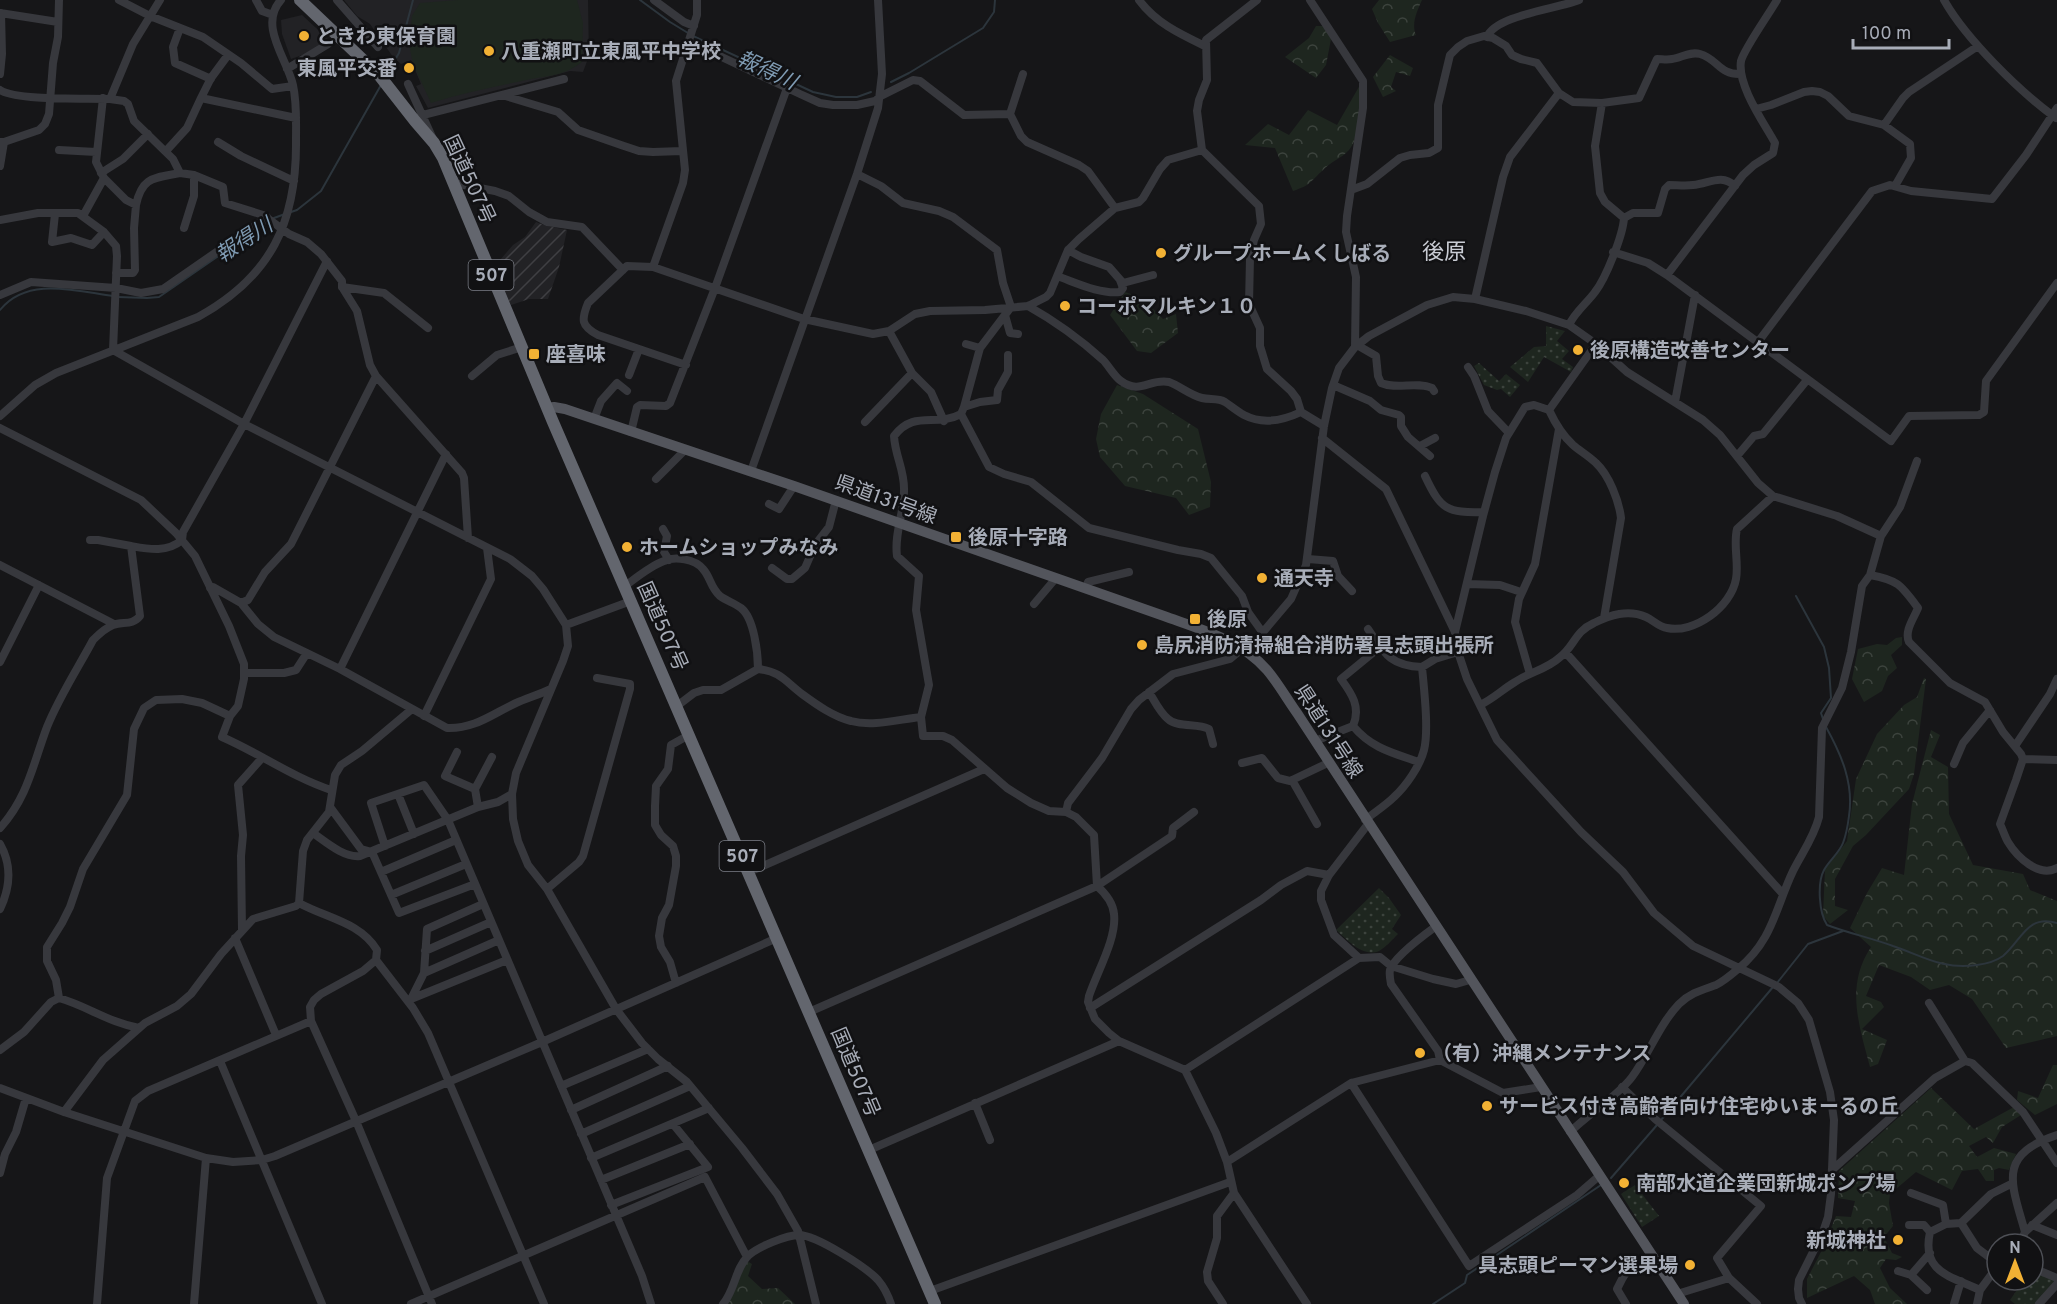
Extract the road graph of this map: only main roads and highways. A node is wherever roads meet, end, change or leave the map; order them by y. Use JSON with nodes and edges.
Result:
{"nodes":[{"id":1,"x":300,"y":0,"type":"edge"},
{"id":2,"x":548,"y":408,"type":"junction"},
{"id":3,"x":935,"y":1304,"type":"edge"},
{"id":4,"x":1684,"y":1304,"type":"edge"}],
"edges":[{"from":1,"to":2,"type":"highway","name":"国道507号","number":"507"},
{"from":2,"to":3,"type":"highway","name":"国道507号","number":"507"},
{"from":2,"to":4,"type":"main road","name":"県道131号線"}]}
